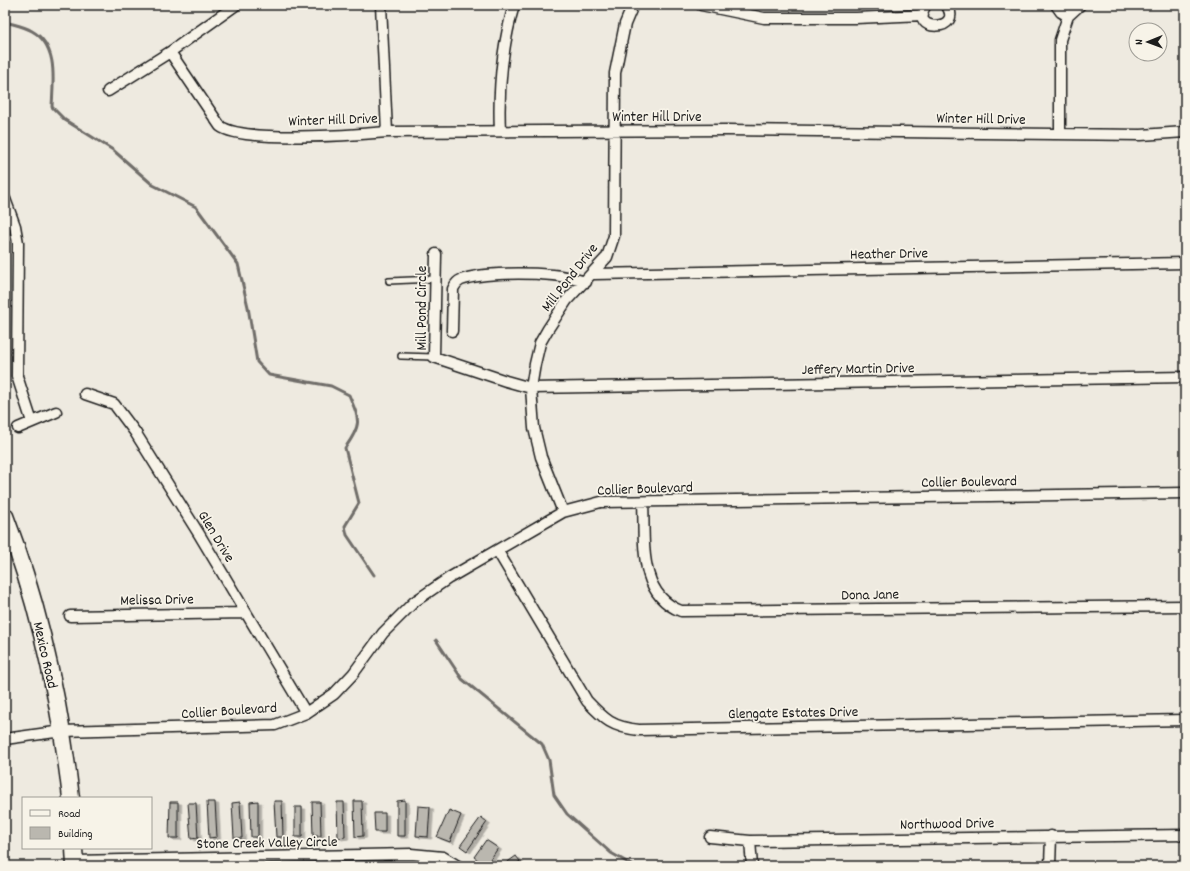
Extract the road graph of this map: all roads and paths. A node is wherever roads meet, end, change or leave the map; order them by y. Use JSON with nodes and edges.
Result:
{"nodes":[{"id":1,"x":236,"y":5,"type":"edge"},
{"id":2,"x":381,"y":5,"type":"edge"},
{"id":3,"x":514,"y":5,"type":"edge"},
{"id":4,"x":633,"y":5,"type":"edge"},
{"id":5,"x":701,"y":5,"type":"edge"},
{"id":6,"x":946,"y":5,"type":"edge"},
{"id":7,"x":1056,"y":5,"type":"edge"},
{"id":8,"x":1080,"y":5,"type":"edge"},
{"id":9,"x":925,"y":10,"type":"edge"},
{"id":10,"x":1068,"y":16,"type":"junction"},
{"id":11,"x":170,"y":52,"type":"junction"},
{"id":12,"x":108,"y":91,"type":"dead end"},
{"id":13,"x":614,"y":131,"type":"junction"},
{"id":14,"x":387,"y":132,"type":"junction"},
{"id":15,"x":500,"y":132,"type":"junction"},
{"id":16,"x":1185,"y":132,"type":"edge"},
{"id":17,"x":1060,"y":134,"type":"junction"},
{"id":18,"x":5,"y":199,"type":"edge"},
{"id":19,"x":436,"y":254,"type":"dead end"},
{"id":20,"x":1185,"y":263,"type":"edge"},
{"id":21,"x":594,"y":274,"type":"junction"},
{"id":22,"x":435,"y":279,"type":"junction"},
{"id":23,"x":390,"y":281,"type":"dead end"},
{"id":24,"x":586,"y":282,"type":"junction"},
{"id":25,"x":452,"y":331,"type":"dead end"},
{"id":26,"x":401,"y":356,"type":"dead end"},
{"id":27,"x":434,"y":356,"type":"junction"},
{"id":28,"x":1185,"y":377,"type":"edge"},
{"id":29,"x":530,"y":388,"type":"junction"},
{"id":30,"x":85,"y":394,"type":"dead end"},
{"id":31,"x":56,"y":412,"type":"dead end"},
{"id":32,"x":32,"y":422,"type":"junction"},
{"id":33,"x":18,"y":428,"type":"dead end"},
{"id":34,"x":1185,"y":493,"type":"edge"},
{"id":35,"x":643,"y":502,"type":"junction"},
{"id":36,"x":563,"y":512,"type":"junction"},
{"id":37,"x":5,"y":516,"type":"edge"},
{"id":38,"x":497,"y":550,"type":"junction"},
{"id":39,"x":1185,"y":606,"type":"edge"},
{"id":40,"x":245,"y":613,"type":"junction"},
{"id":41,"x":70,"y":616,"type":"dead end"},
{"id":42,"x":306,"y":713,"type":"junction"},
{"id":43,"x":1185,"y":720,"type":"edge"},
{"id":44,"x":62,"y":731,"type":"junction"},
{"id":45,"x":5,"y":739,"type":"edge"},
{"id":46,"x":71,"y":797,"type":"edge"},
{"id":47,"x":1185,"y":835,"type":"edge"},
{"id":48,"x":1051,"y":836,"type":"junction"},
{"id":49,"x":710,"y":837,"type":"dead end"},
{"id":50,"x":750,"y":841,"type":"junction"},
{"id":51,"x":74,"y":858,"type":"edge"},
{"id":52,"x":172,"y":862,"type":"edge"},
{"id":53,"x":458,"y":866,"type":"edge"},
{"id":54,"x":752,"y":866,"type":"edge"},
{"id":55,"x":1050,"y":866,"type":"edge"}],
"edges":[{"from":1,"to":11,"type":"street"},
{"from":2,"to":14,"type":"street"},
{"from":3,"to":15,"type":"street"},
{"from":4,"to":13,"type":"street","name":"Mill Pond Drive"},
{"from":5,"to":9,"type":"street"},
{"from":6,"to":9,"type":"street"},
{"from":7,"to":10,"type":"street"},
{"from":8,"to":10,"type":"street"},
{"from":10,"to":17,"type":"street"},
{"from":11,"to":12,"type":"street"},
{"from":11,"to":14,"type":"street","name":"Winter Hill Drive"},
{"from":13,"to":15,"type":"street","name":"Winter Hill Drive"},
{"from":13,"to":17,"type":"street","name":"Winter Hill Drive"},
{"from":13,"to":21,"type":"street","name":"Mill Pond Drive"},
{"from":14,"to":15,"type":"street","name":"Winter Hill Drive"},
{"from":16,"to":17,"type":"street","name":"Winter Hill Drive"},
{"from":18,"to":32,"type":"street"},
{"from":19,"to":22,"type":"street","name":"Mill Pond Circle"},
{"from":20,"to":21,"type":"street","name":"Heather Drive"},
{"from":21,"to":24,"type":"street","name":"Mill Pond Drive"},
{"from":22,"to":23,"type":"lane"},
{"from":22,"to":27,"type":"street","name":"Mill Pond Circle"},
{"from":24,"to":25,"type":"street"},
{"from":24,"to":29,"type":"street","name":"Mill Pond Drive"},
{"from":26,"to":27,"type":"lane"},
{"from":27,"to":29,"type":"street","name":"Mill Pond Circle"},
{"from":28,"to":29,"type":"street","name":"Jeffery Martin Drive"},
{"from":29,"to":36,"type":"street","name":"Mill Pond Drive"},
{"from":30,"to":40,"type":"street","name":"Glen Drive"},
{"from":31,"to":32,"type":"street"},
{"from":32,"to":33,"type":"street"},
{"from":34,"to":35,"type":"street","name":"Collier Boulevard"},
{"from":35,"to":36,"type":"street","name":"Collier Boulevard"},
{"from":35,"to":39,"type":"street","name":"Dona Jane"},
{"from":36,"to":38,"type":"street","name":"Collier Boulevard"},
{"from":37,"to":44,"type":"main road","name":"Mexico Road"},
{"from":38,"to":42,"type":"street","name":"Collier Boulevard"},
{"from":38,"to":43,"type":"street","name":"Glengate Estates Drive"},
{"from":40,"to":41,"type":"street","name":"Melissa Drive"},
{"from":40,"to":42,"type":"street","name":"Glen Drive"},
{"from":42,"to":44,"type":"street","name":"Collier Boulevard"},
{"from":44,"to":45,"type":"street","name":"Collier Boulevard"},
{"from":44,"to":46,"type":"main road","name":"Mexico Road"},
{"from":47,"to":48,"type":"street","name":"Northwood Drive"},
{"from":48,"to":50,"type":"street","name":"Northwood Drive"},
{"from":48,"to":55,"type":"street"},
{"from":49,"to":50,"type":"street","name":"Northwood Drive"},
{"from":50,"to":54,"type":"street"},
{"from":51,"to":52,"type":"street","name":"Stone Creek Valley Circle"},
{"from":52,"to":53,"type":"street","name":"Stone Creek Valley Circle"}]}
